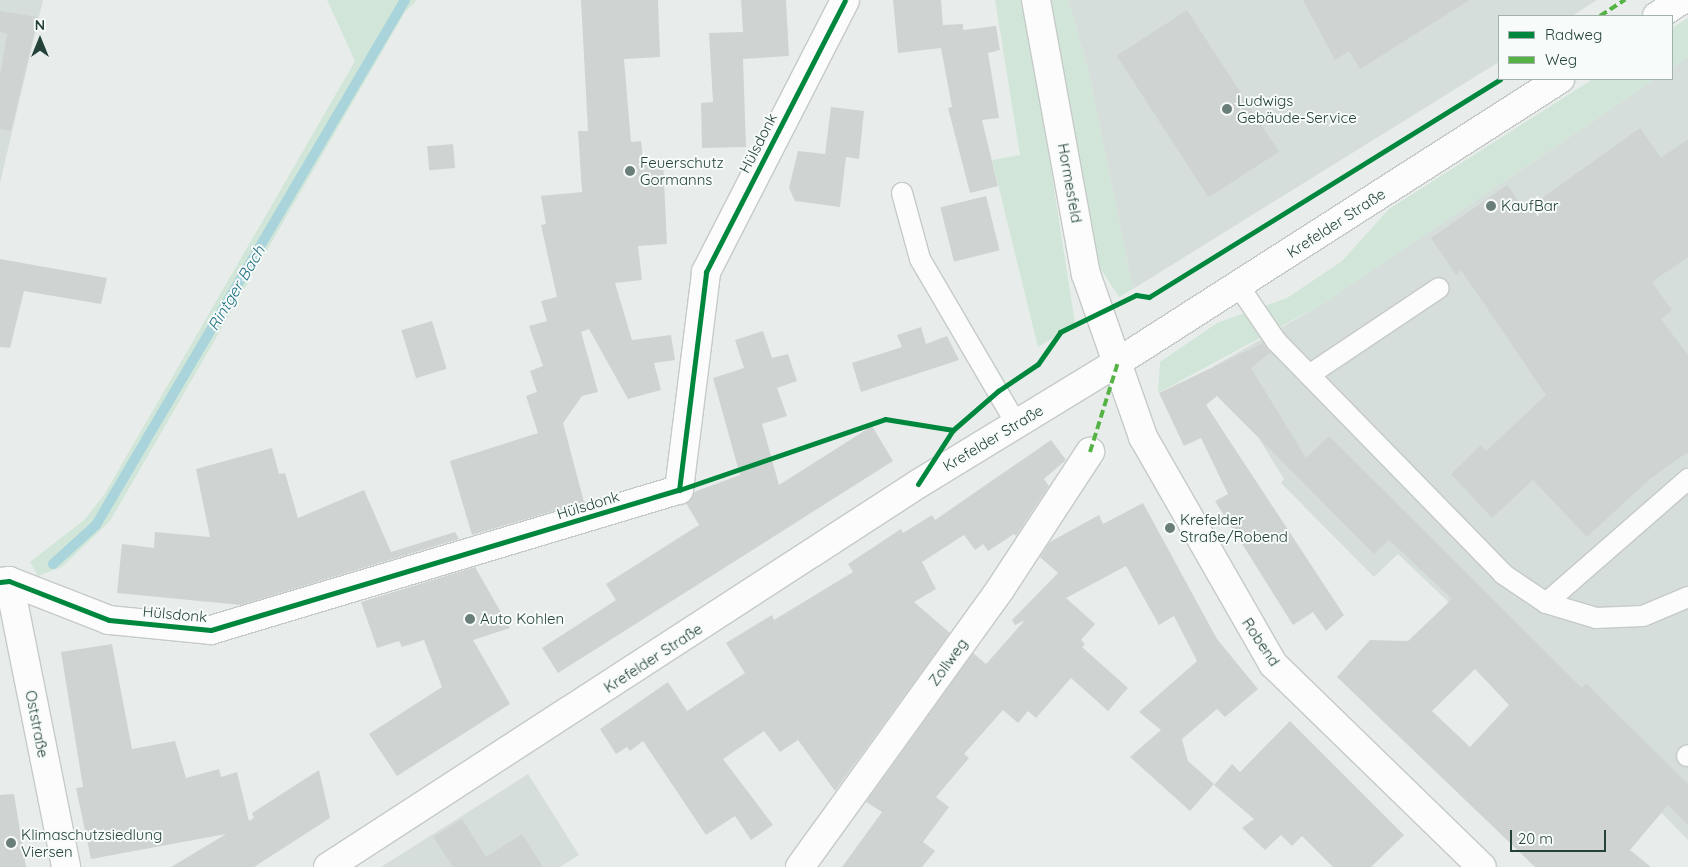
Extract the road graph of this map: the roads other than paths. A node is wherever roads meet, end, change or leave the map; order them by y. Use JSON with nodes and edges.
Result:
{"nodes":[{"id":1,"x":845,"y":0,"type":"edge"},
{"id":2,"x":1036,"y":0,"type":"edge"},
{"id":3,"x":1682,"y":0,"type":"edge"},
{"id":4,"x":1659,"y":15,"type":"edge"},
{"id":5,"x":1558,"y":80,"type":"edge"},
{"id":6,"x":902,"y":193,"type":"dead end"},
{"id":7,"x":1238,"y":285,"type":"junction"},
{"id":8,"x":1439,"y":288,"type":"dead end"},
{"id":9,"x":1118,"y":362,"type":"junction"},
{"id":10,"x":1309,"y":375,"type":"junction"},
{"id":11,"x":1016,"y":423,"type":"junction"},
{"id":12,"x":1090,"y":452,"type":"dead end"},
{"id":13,"x":1688,"y":479,"type":"edge"},
{"id":14,"x":4,"y":582,"type":"edge"},
{"id":15,"x":1688,"y":597,"type":"edge"},
{"id":16,"x":1546,"y":603,"type":"junction"},
{"id":17,"x":66,"y":867,"type":"edge"},
{"id":18,"x":328,"y":867,"type":"edge"},
{"id":19,"x":800,"y":867,"type":"edge"},
{"id":20,"x":1482,"y":867,"type":"edge"}],
"edges":[{"from":1,"to":14,"type":"street","name":"Hülsdonk"},
{"from":2,"to":9,"type":"street","name":"Hormesfeld"},
{"from":3,"to":4,"type":"street"},
{"from":5,"to":7,"type":"street","name":"Krefelder Straße"},
{"from":6,"to":11,"type":"lane"},
{"from":7,"to":9,"type":"street","name":"Krefelder Straße"},
{"from":7,"to":10,"type":"lane"},
{"from":8,"to":10,"type":"lane"},
{"from":9,"to":11,"type":"street","name":"Krefelder Straße"},
{"from":9,"to":20,"type":"street","name":"Robend"},
{"from":10,"to":16,"type":"lane"},
{"from":11,"to":18,"type":"street","name":"Krefelder Straße"},
{"from":12,"to":19,"type":"street","name":"Zollweg"},
{"from":13,"to":16,"type":"lane"},
{"from":14,"to":17,"type":"street","name":"Oststraße"},
{"from":15,"to":16,"type":"lane"}]}
